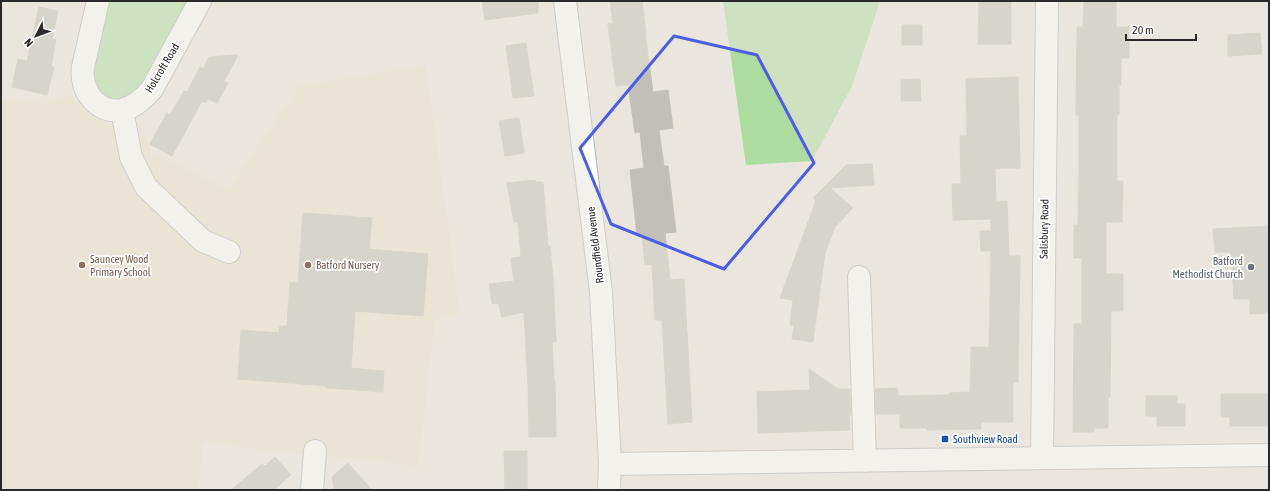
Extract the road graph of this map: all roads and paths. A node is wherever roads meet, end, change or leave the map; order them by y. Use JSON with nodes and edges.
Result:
{"nodes":[{"id":1,"x":98,"y":1,"type":"edge"},
{"id":2,"x":200,"y":1,"type":"edge"},
{"id":3,"x":565,"y":1,"type":"edge"},
{"id":4,"x":1047,"y":1,"type":"edge"},
{"id":5,"x":122,"y":110,"type":"junction"},
{"id":6,"x":229,"y":252,"type":"dead end"},
{"id":7,"x":859,"y":277,"type":"dead end"},
{"id":8,"x":315,"y":451,"type":"dead end"},
{"id":9,"x":1269,"y":455,"type":"edge"},
{"id":10,"x":1042,"y":458,"type":"junction"},
{"id":11,"x":865,"y":461,"type":"junction"},
{"id":12,"x":610,"y":464,"type":"junction"},
{"id":13,"x":312,"y":490,"type":"edge"},
{"id":14,"x":609,"y":490,"type":"edge"}],
"edges":[{"from":1,"to":5,"type":"street"},
{"from":2,"to":5,"type":"street","name":"Holcroft Road"},
{"from":3,"to":12,"type":"street","name":"Roundfield Avenue"},
{"from":4,"to":10,"type":"street","name":"Salisbury Road"},
{"from":5,"to":6,"type":"street"},
{"from":7,"to":11,"type":"street"},
{"from":8,"to":13,"type":"street"},
{"from":9,"to":10,"type":"street"},
{"from":10,"to":11,"type":"street"},
{"from":11,"to":12,"type":"street"},
{"from":12,"to":14,"type":"street","name":"Roundfield Avenue"}]}
